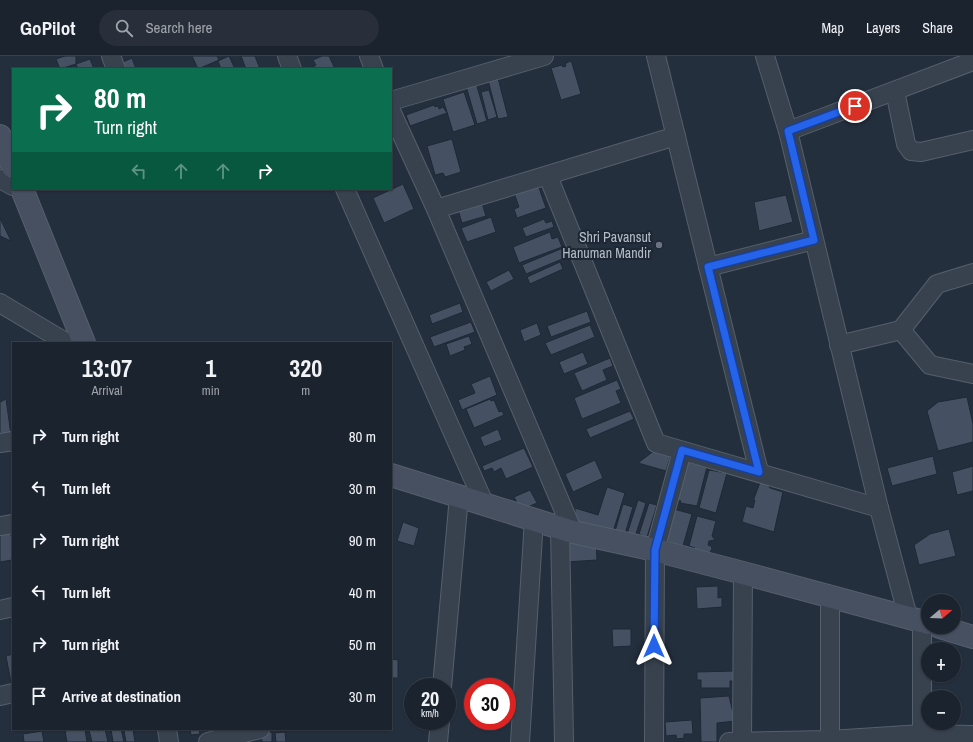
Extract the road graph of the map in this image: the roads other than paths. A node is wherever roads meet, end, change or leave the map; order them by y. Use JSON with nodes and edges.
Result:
{"nodes":[{"id":1,"x":111,"y":56,"type":"edge"},
{"id":2,"x":287,"y":56,"type":"edge"},
{"id":3,"x":369,"y":56,"type":"edge"},
{"id":4,"x":544,"y":56,"type":"edge"},
{"id":5,"x":656,"y":56,"type":"edge"},
{"id":6,"x":765,"y":56,"type":"edge"},
{"id":7,"x":973,"y":61,"type":"edge"},
{"id":8,"x":116,"y":68,"type":"edge"},
{"id":9,"x":292,"y":68,"type":"edge"},
{"id":10,"x":374,"y":68,"type":"edge"},
{"id":11,"x":895,"y":91,"type":"junction"},
{"id":12,"x":392,"y":101,"type":"edge"},
{"id":13,"x":392,"y":113,"type":"edge"},
{"id":14,"x":788,"y":131,"type":"junction"},
{"id":15,"x":0,"y":136,"type":"edge"},
{"id":16,"x":676,"y":136,"type":"junction"},
{"id":17,"x":973,"y":140,"type":"edge"},
{"id":18,"x":12,"y":165,"type":"edge"},
{"id":19,"x":548,"y":176,"type":"junction"},
{"id":20,"x":0,"y":179,"type":"edge"},
{"id":21,"x":12,"y":185,"type":"edge"},
{"id":22,"x":21,"y":190,"type":"edge"},
{"id":23,"x":345,"y":190,"type":"edge"},
{"id":24,"x":436,"y":209,"type":"junction"},
{"id":25,"x":814,"y":240,"type":"junction"},
{"id":26,"x":708,"y":267,"type":"junction"},
{"id":27,"x":973,"y":272,"type":"edge"},
{"id":28,"x":0,"y":303,"type":"edge"},
{"id":29,"x":901,"y":330,"type":"junction"},
{"id":30,"x":65,"y":342,"type":"edge"},
{"id":31,"x":84,"y":342,"type":"edge"},
{"id":32,"x":839,"y":345,"type":"junction"},
{"id":33,"x":973,"y":374,"type":"edge"},
{"id":34,"x":12,"y":441,"type":"edge"},
{"id":35,"x":0,"y":443,"type":"edge"},
{"id":36,"x":682,"y":450,"type":"junction"},
{"id":37,"x":759,"y":472,"type":"junction"},
{"id":38,"x":392,"y":475,"type":"edge"},
{"id":39,"x":459,"y":496,"type":"junction"},
{"id":40,"x":484,"y":503,"type":"junction"},
{"id":41,"x":879,"y":508,"type":"junction"},
{"id":42,"x":534,"y":520,"type":"junction"},
{"id":43,"x":12,"y":524,"type":"edge"},
{"id":44,"x":0,"y":526,"type":"edge"},
{"id":45,"x":566,"y":530,"type":"junction"},
{"id":46,"x":655,"y":550,"type":"junction"},
{"id":47,"x":743,"y":573,"type":"junction"},
{"id":48,"x":830,"y":596,"type":"junction"},
{"id":49,"x":12,"y":607,"type":"edge"},
{"id":50,"x":0,"y":610,"type":"edge"},
{"id":51,"x":921,"y":614,"type":"edge"},
{"id":52,"x":921,"y":621,"type":"edge"},
{"id":53,"x":924,"y":634,"type":"edge"},
{"id":54,"x":961,"y":634,"type":"edge"},
{"id":55,"x":973,"y":638,"type":"edge"},
{"id":56,"x":443,"y":678,"type":"edge"},
{"id":57,"x":12,"y":693,"type":"edge"},
{"id":58,"x":0,"y":696,"type":"edge"},
{"id":59,"x":166,"y":730,"type":"edge"},
{"id":60,"x":256,"y":730,"type":"edge"},
{"id":61,"x":439,"y":730,"type":"edge"},
{"id":62,"x":973,"y":735,"type":"edge"},
{"id":63,"x":922,"y":738,"type":"edge"},
{"id":64,"x":830,"y":741,"type":"edge"},
{"id":65,"x":169,"y":742,"type":"edge"},
{"id":66,"x":208,"y":742,"type":"edge"},
{"id":67,"x":438,"y":742,"type":"edge"},
{"id":68,"x":520,"y":742,"type":"edge"},
{"id":69,"x":564,"y":742,"type":"edge"},
{"id":70,"x":654,"y":742,"type":"edge"},
{"id":71,"x":738,"y":742,"type":"edge"}],
"edges":[{"from":1,"to":8,"type":"street"},
{"from":2,"to":9,"type":"street"},
{"from":3,"to":10,"type":"street"},
{"from":4,"to":12,"type":"street"},
{"from":5,"to":16,"type":"street"},
{"from":6,"to":14,"type":"street"},
{"from":7,"to":11,"type":"street"},
{"from":11,"to":14,"type":"street"},
{"from":11,"to":17,"type":"street"},
{"from":13,"to":24,"type":"street"},
{"from":14,"to":25,"type":"street"},
{"from":15,"to":18,"type":"street"},
{"from":16,"to":19,"type":"street"},
{"from":16,"to":26,"type":"street"},
{"from":19,"to":24,"type":"street"},
{"from":19,"to":36,"type":"street"},
{"from":20,"to":21,"type":"street"},
{"from":22,"to":31,"type":"street"},
{"from":23,"to":40,"type":"street"},
{"from":24,"to":45,"type":"street"},
{"from":25,"to":26,"type":"street"},
{"from":25,"to":32,"type":"street"},
{"from":26,"to":37,"type":"street"},
{"from":27,"to":29,"type":"street"},
{"from":28,"to":30,"type":"street"},
{"from":29,"to":32,"type":"street"},
{"from":29,"to":33,"type":"street"},
{"from":32,"to":41,"type":"street"},
{"from":34,"to":35,"type":"street"},
{"from":36,"to":37,"type":"street"},
{"from":36,"to":46,"type":"street"},
{"from":37,"to":41,"type":"street"},
{"from":38,"to":39,"type":"street"},
{"from":39,"to":40,"type":"street"},
{"from":39,"to":56,"type":"street"},
{"from":40,"to":42,"type":"street"},
{"from":41,"to":51,"type":"street"},
{"from":42,"to":45,"type":"street"},
{"from":42,"to":68,"type":"street"},
{"from":43,"to":44,"type":"street"},
{"from":45,"to":46,"type":"street"},
{"from":45,"to":69,"type":"street"},
{"from":46,"to":47,"type":"street"},
{"from":46,"to":70,"type":"street"},
{"from":47,"to":48,"type":"street"},
{"from":47,"to":71,"type":"street"},
{"from":48,"to":52,"type":"street"},
{"from":48,"to":64,"type":"street"},
{"from":49,"to":50,"type":"street"},
{"from":53,"to":63,"type":"street"},
{"from":54,"to":55,"type":"street"},
{"from":57,"to":58,"type":"street"},
{"from":59,"to":65,"type":"street"},
{"from":60,"to":66,"type":"street"},
{"from":61,"to":67,"type":"street"},
{"from":62,"to":63,"type":"street"},
{"from":63,"to":64,"type":"street"},
{"from":64,"to":71,"type":"street"}]}
